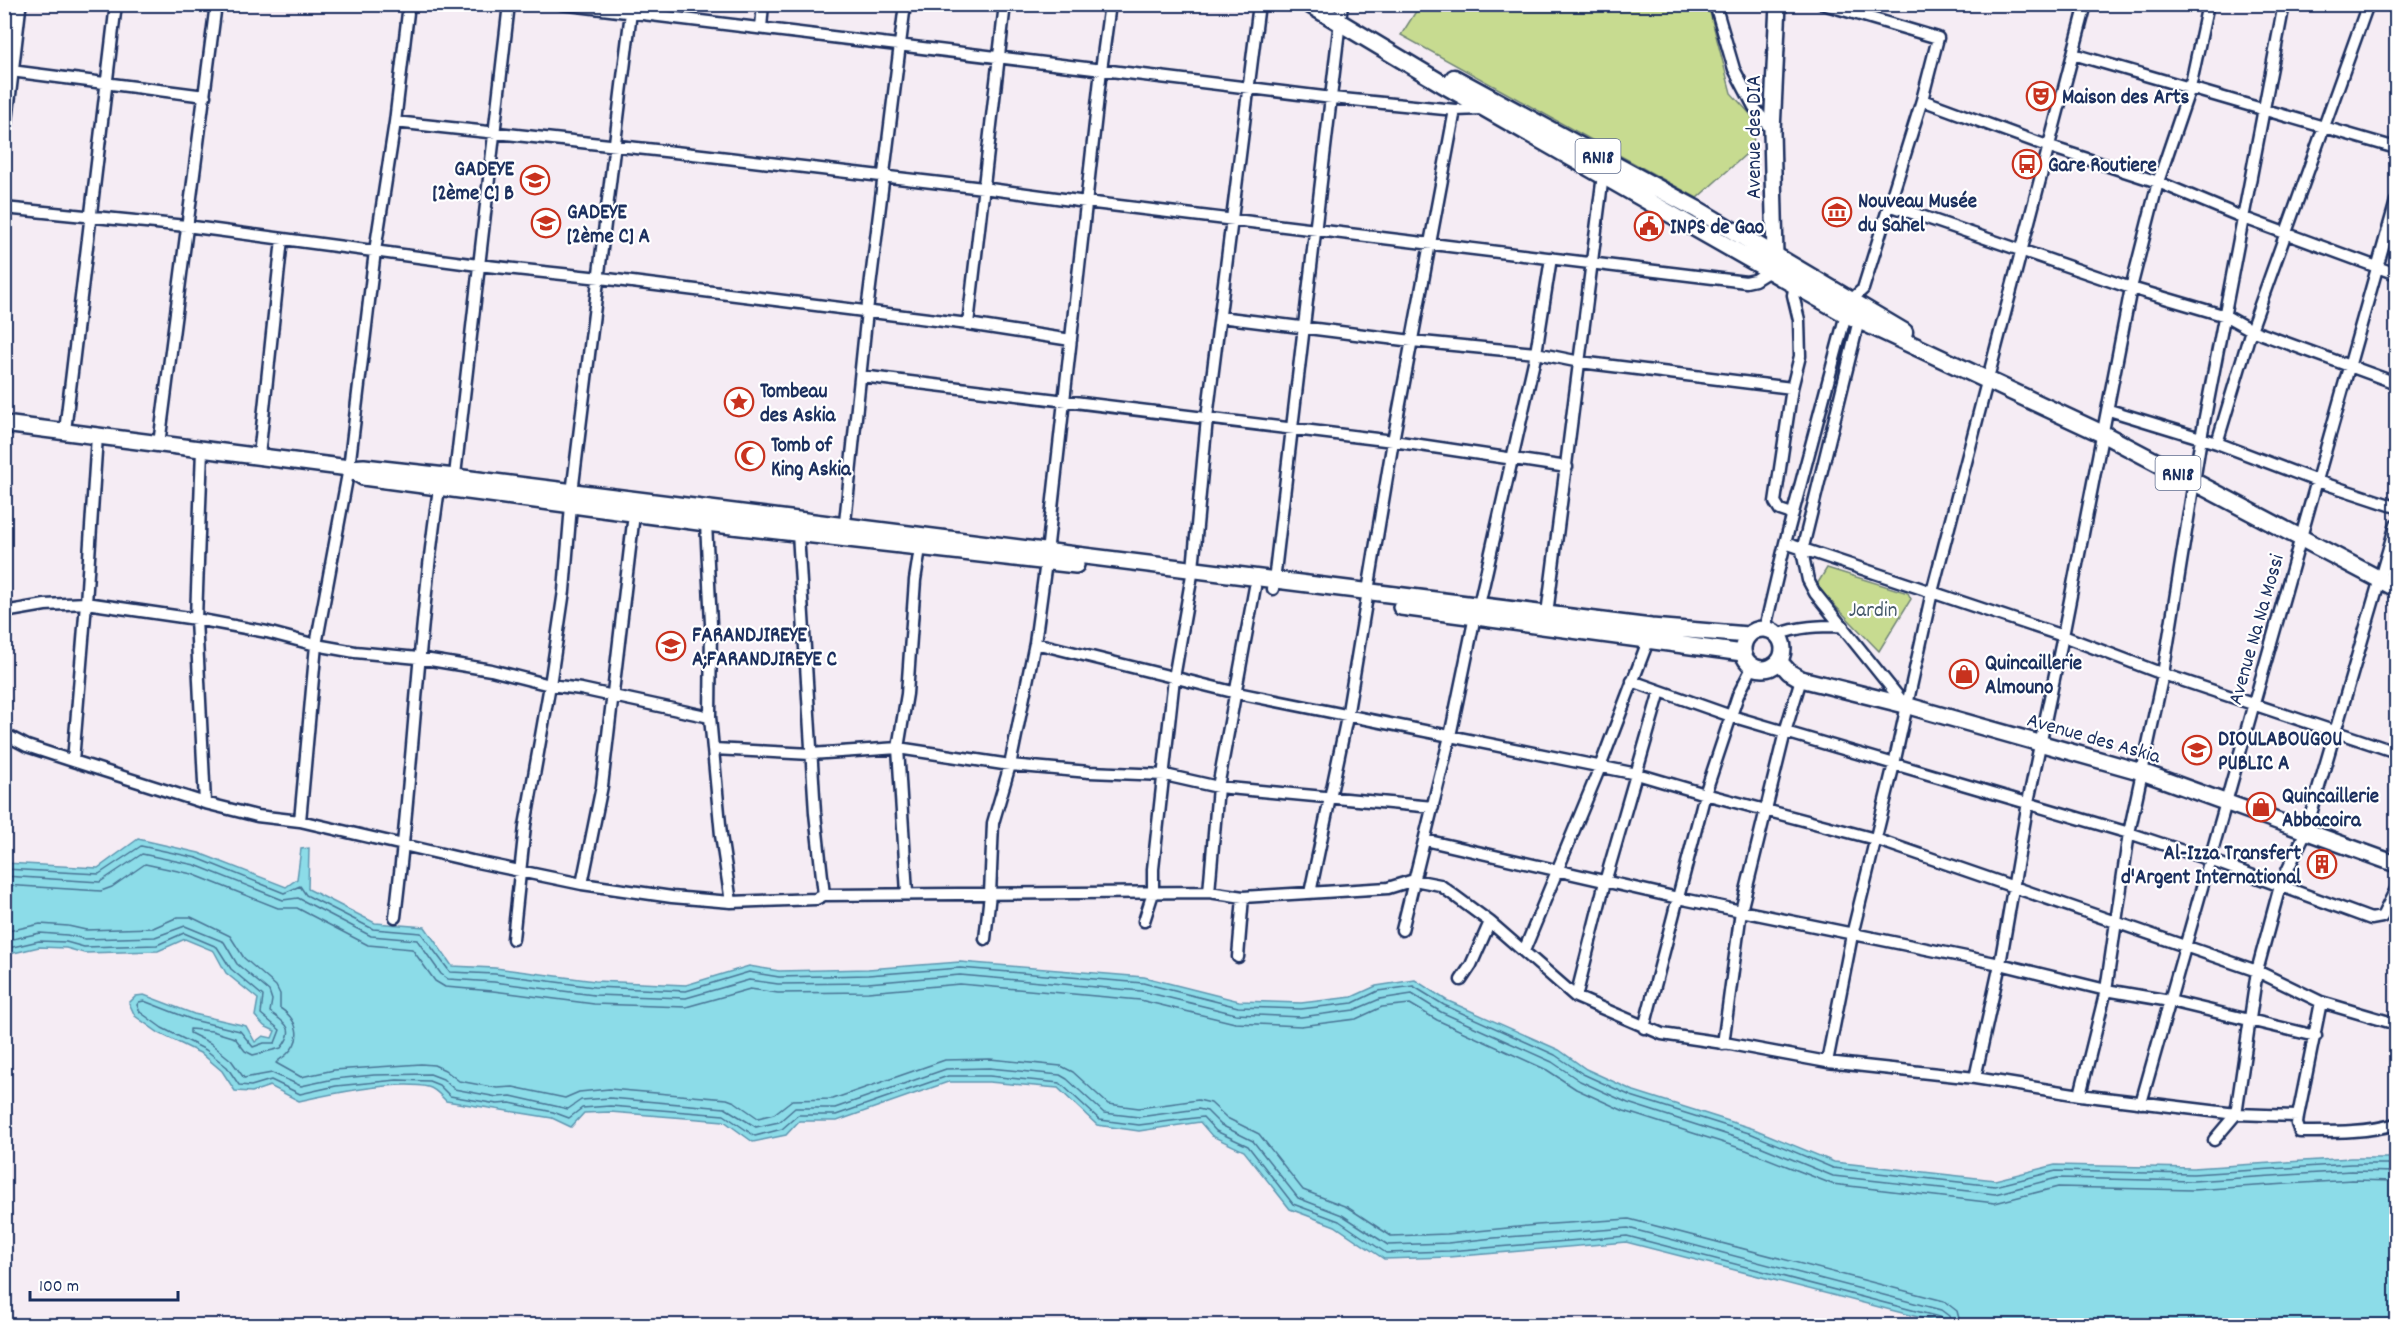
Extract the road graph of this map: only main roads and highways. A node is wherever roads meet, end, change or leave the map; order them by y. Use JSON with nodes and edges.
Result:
{"nodes":[{"id":1,"x":1309,"y":4,"type":"edge"},
{"id":2,"x":1340,"y":23,"type":"junction"},
{"id":3,"x":1773,"y":263,"type":"junction"},
{"id":4,"x":1856,"y":306,"type":"junction"},
{"id":5,"x":2397,"y":588,"type":"edge"}],
"edges":[{"from":1,"to":2,"type":"main road","number":"RN18"},
{"from":2,"to":3,"type":"main road","number":"RN18"},
{"from":2,"to":3,"type":"main road","number":"RN18"},
{"from":3,"to":4,"type":"main road","number":"RN18"},
{"from":3,"to":4,"type":"main road","number":"RN18"},
{"from":4,"to":5,"type":"main road","number":"RN18"}]}
